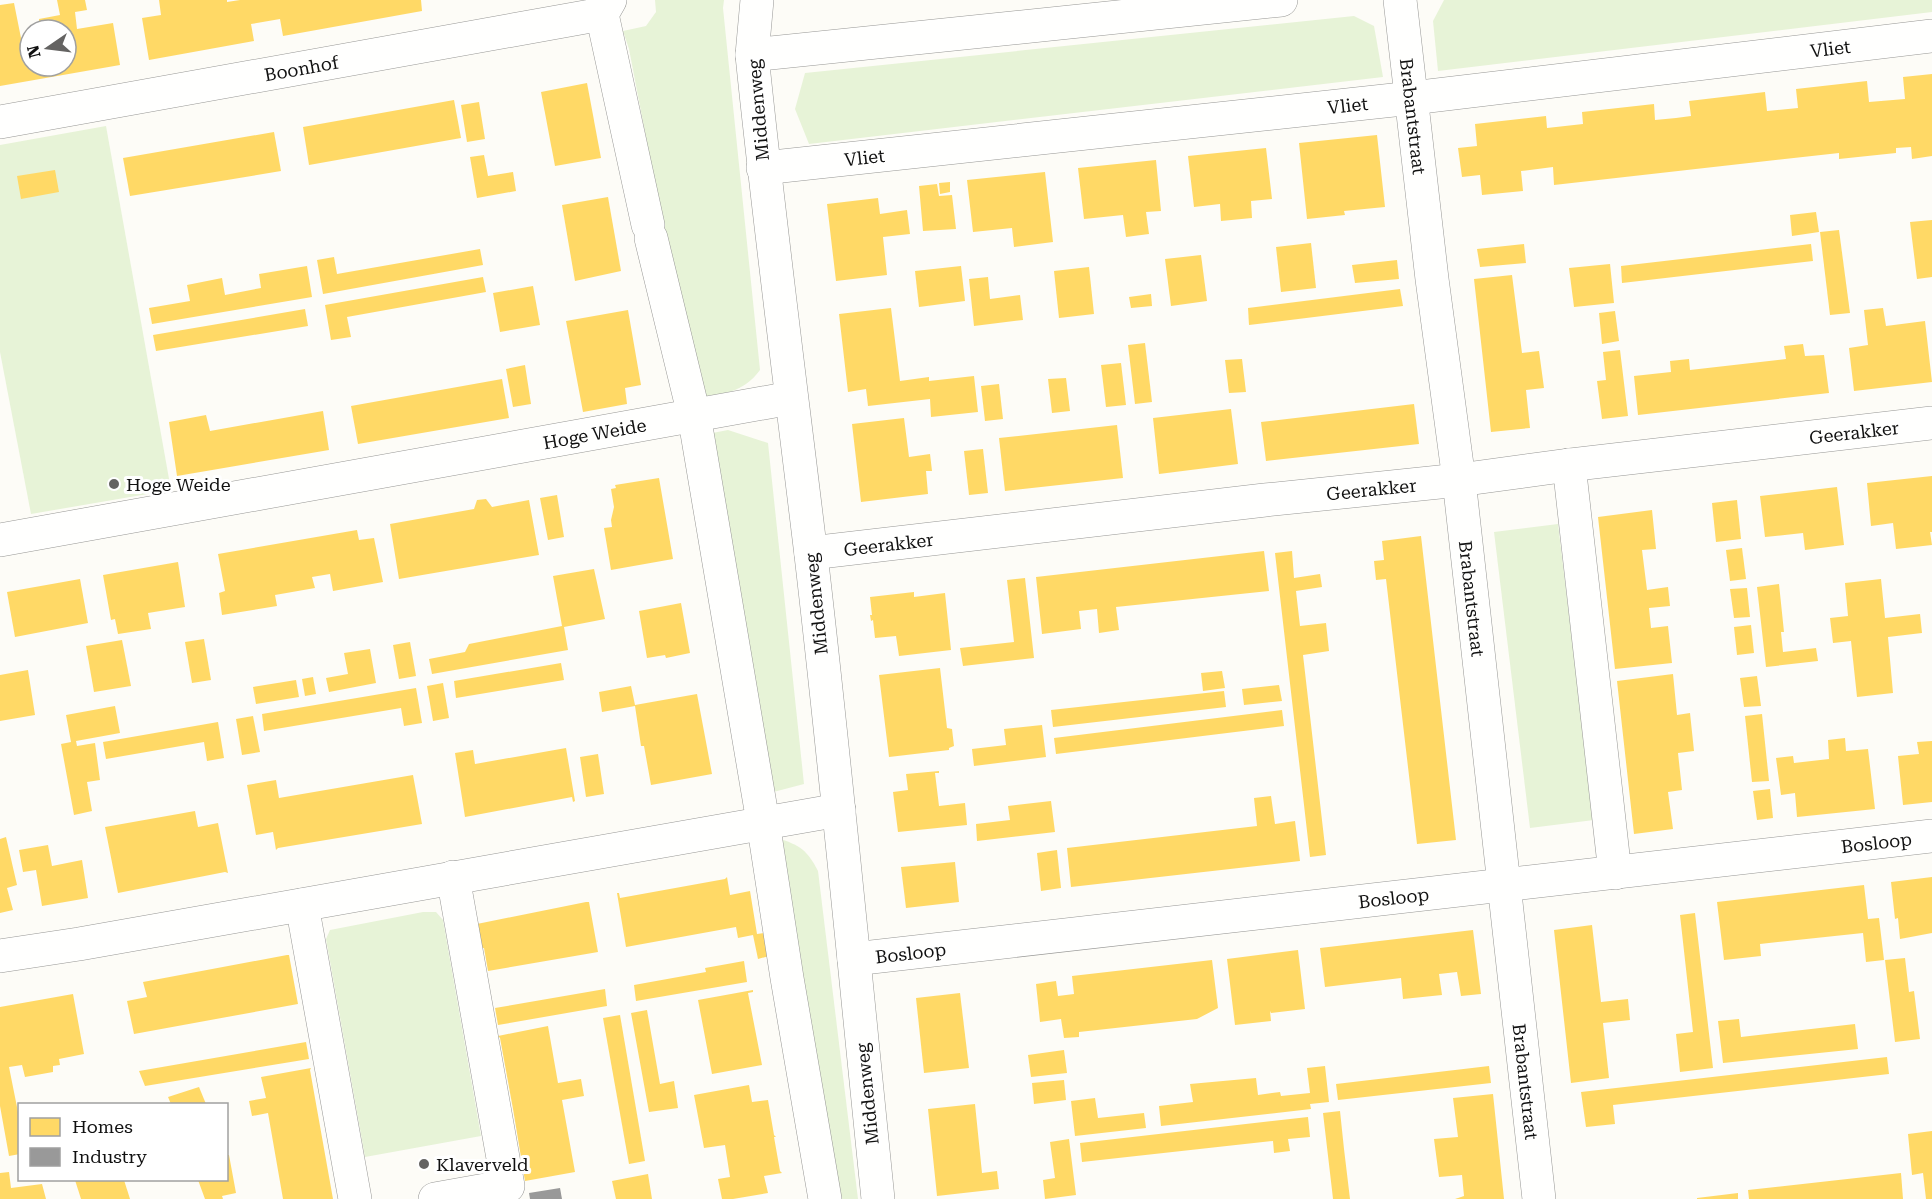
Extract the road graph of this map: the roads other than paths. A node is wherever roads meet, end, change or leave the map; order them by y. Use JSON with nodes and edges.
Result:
{"nodes":[{"id":1,"x":757,"y":0,"type":"edge"},
{"id":2,"x":1281,"y":0,"type":"edge"},
{"id":3,"x":1400,"y":0,"type":"edge"},
{"id":4,"x":606,"y":7,"type":"edge"},
{"id":5,"x":1932,"y":36,"type":"edge"},
{"id":6,"x":752,"y":56,"type":"junction"},
{"id":7,"x":1412,"y":98,"type":"junction"},
{"id":8,"x":0,"y":122,"type":"edge"},
{"id":9,"x":764,"y":168,"type":"junction"},
{"id":10,"x":791,"y":398,"type":"junction"},
{"id":11,"x":694,"y":415,"type":"junction"},
{"id":12,"x":1932,"y":423,"type":"edge"},
{"id":13,"x":1569,"y":465,"type":"junction"},
{"id":14,"x":1459,"y":480,"type":"junction"},
{"id":15,"x":0,"y":540,"type":"edge"},
{"id":16,"x":811,"y":553,"type":"junction"},
{"id":17,"x":839,"y":810,"type":"junction"},
{"id":18,"x":763,"y":822,"type":"junction"},
{"id":19,"x":1932,"y":836,"type":"edge"},
{"id":20,"x":1615,"y":873,"type":"junction"},
{"id":21,"x":453,"y":878,"type":"junction"},
{"id":22,"x":1505,"y":885,"type":"junction"},
{"id":23,"x":302,"y":904,"type":"junction"},
{"id":24,"x":0,"y":956,"type":"edge"},
{"id":25,"x":854,"y":959,"type":"junction"},
{"id":26,"x":355,"y":1199,"type":"edge"},
{"id":27,"x":435,"y":1199,"type":"edge"},
{"id":28,"x":825,"y":1199,"type":"edge"},
{"id":29,"x":878,"y":1199,"type":"edge"},
{"id":30,"x":1539,"y":1199,"type":"edge"}],
"edges":[{"from":1,"to":6,"type":"street","name":"Middenweg"},
{"from":2,"to":6,"type":"street"},
{"from":3,"to":7,"type":"street","name":"Brabantstraat"},
{"from":4,"to":8,"type":"street","name":"Boonhof"},
{"from":4,"to":11,"type":"street"},
{"from":5,"to":7,"type":"street","name":"Vliet"},
{"from":6,"to":9,"type":"street","name":"Middenweg"},
{"from":7,"to":9,"type":"street","name":"Vliet"},
{"from":7,"to":14,"type":"street","name":"Brabantstraat"},
{"from":9,"to":10,"type":"street","name":"Middenweg"},
{"from":10,"to":11,"type":"street"},
{"from":10,"to":16,"type":"street","name":"Middenweg"},
{"from":11,"to":15,"type":"street","name":"Hoge Weide"},
{"from":11,"to":18,"type":"street"},
{"from":12,"to":13,"type":"street","name":"Geerakker"},
{"from":13,"to":14,"type":"street","name":"Geerakker"},
{"from":13,"to":20,"type":"street"},
{"from":14,"to":16,"type":"street","name":"Geerakker"},
{"from":14,"to":22,"type":"street","name":"Brabantstraat"},
{"from":16,"to":17,"type":"street","name":"Middenweg"},
{"from":17,"to":18,"type":"street"},
{"from":17,"to":25,"type":"street","name":"Middenweg"},
{"from":18,"to":21,"type":"street"},
{"from":18,"to":28,"type":"street"},
{"from":19,"to":20,"type":"street","name":"Bosloop"},
{"from":20,"to":22,"type":"street","name":"Bosloop"},
{"from":21,"to":23,"type":"street"},
{"from":21,"to":27,"type":"street"},
{"from":22,"to":25,"type":"street","name":"Bosloop"},
{"from":22,"to":30,"type":"street","name":"Brabantstraat"},
{"from":23,"to":24,"type":"street"},
{"from":23,"to":26,"type":"street"},
{"from":25,"to":29,"type":"street","name":"Middenweg"}]}
